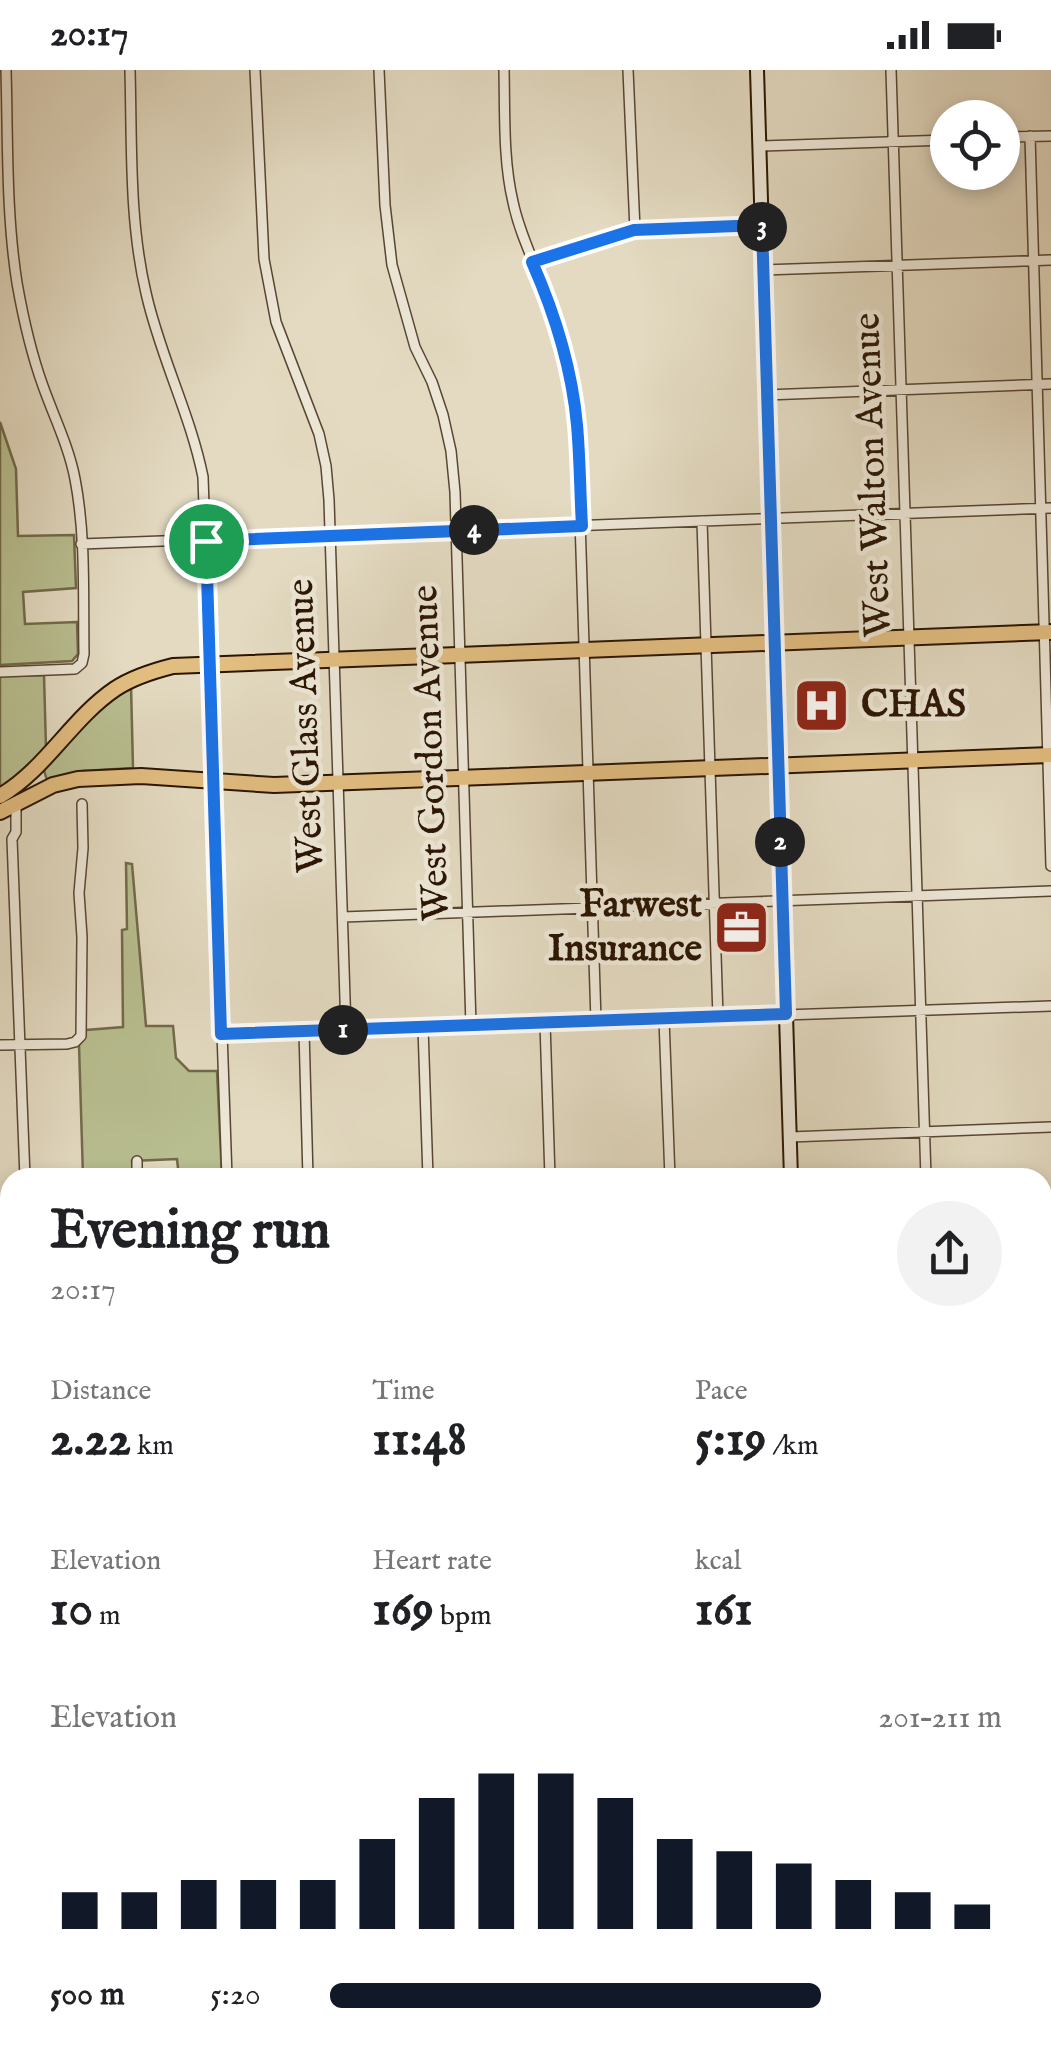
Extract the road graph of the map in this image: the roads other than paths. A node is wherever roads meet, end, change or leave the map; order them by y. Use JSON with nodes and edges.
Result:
{"nodes":[{"id":1,"x":6,"y":70,"type":"edge"},
{"id":2,"x":130,"y":70,"type":"edge"},
{"id":3,"x":255,"y":70,"type":"edge"},
{"id":4,"x":380,"y":70,"type":"edge"},
{"id":5,"x":504,"y":70,"type":"edge"},
{"id":6,"x":628,"y":70,"type":"edge"},
{"id":7,"x":756,"y":70,"type":"edge"},
{"id":8,"x":891,"y":70,"type":"edge"},
{"id":9,"x":1030,"y":136,"type":"junction"},
{"id":10,"x":1051,"y":136,"type":"edge"},
{"id":11,"x":1020,"y":137,"type":"edge"},
{"id":12,"x":930,"y":141,"type":"edge"},
{"id":13,"x":893,"y":142,"type":"junction"},
{"id":14,"x":759,"y":146,"type":"junction"},
{"id":15,"x":762,"y":225,"type":"junction"},
{"id":16,"x":634,"y":230,"type":"junction"},
{"id":17,"x":1033,"y":260,"type":"junction"},
{"id":18,"x":1051,"y":260,"type":"edge"},
{"id":19,"x":532,"y":262,"type":"junction"},
{"id":20,"x":897,"y":265,"type":"junction"},
{"id":21,"x":763,"y":270,"type":"junction"},
{"id":22,"x":1036,"y":384,"type":"junction"},
{"id":23,"x":1051,"y":384,"type":"edge"},
{"id":24,"x":902,"y":389,"type":"junction"},
{"id":25,"x":766,"y":395,"type":"junction"},
{"id":26,"x":1045,"y":508,"type":"edge"},
{"id":27,"x":906,"y":513,"type":"junction"},
{"id":28,"x":770,"y":518,"type":"junction"},
{"id":29,"x":702,"y":521,"type":"junction"},
{"id":30,"x":582,"y":526,"type":"junction"},
{"id":31,"x":456,"y":531,"type":"junction"},
{"id":32,"x":331,"y":536,"type":"junction"},
{"id":33,"x":206,"y":541,"type":"junction"},
{"id":34,"x":81,"y":544,"type":"junction"},
{"id":35,"x":1047,"y":632,"type":"edge"},
{"id":36,"x":909,"y":638,"type":"junction"},
{"id":37,"x":774,"y":642,"type":"junction"},
{"id":38,"x":706,"y":644,"type":"junction"},
{"id":39,"x":585,"y":649,"type":"junction"},
{"id":40,"x":460,"y":653,"type":"junction"},
{"id":41,"x":335,"y":658,"type":"junction"},
{"id":42,"x":210,"y":663,"type":"junction"},
{"id":43,"x":0,"y":672,"type":"edge"},
{"id":44,"x":1049,"y":755,"type":"edge"},
{"id":45,"x":913,"y":760,"type":"junction"},
{"id":46,"x":778,"y":766,"type":"junction"},
{"id":47,"x":710,"y":768,"type":"junction"},
{"id":48,"x":588,"y":773,"type":"junction"},
{"id":49,"x":464,"y":778,"type":"junction"},
{"id":50,"x":213,"y":782,"type":"junction"},
{"id":51,"x":339,"y":782,"type":"junction"},
{"id":52,"x":0,"y":796,"type":"edge"},
{"id":53,"x":16,"y":804,"type":"junction"},
{"id":54,"x":82,"y":804,"type":"dead end"},
{"id":55,"x":0,"y":812,"type":"edge"},
{"id":56,"x":12,"y":839,"type":"junction"},
{"id":57,"x":0,"y":840,"type":"edge"},
{"id":58,"x":1051,"y":866,"type":"edge"},
{"id":59,"x":1051,"y":891,"type":"edge"},
{"id":60,"x":917,"y":896,"type":"junction"},
{"id":61,"x":782,"y":902,"type":"junction"},
{"id":62,"x":715,"y":904,"type":"junction"},
{"id":63,"x":593,"y":909,"type":"junction"},
{"id":64,"x":467,"y":913,"type":"junction"},
{"id":65,"x":342,"y":917,"type":"junction"},
{"id":66,"x":1051,"y":1006,"type":"edge"},
{"id":67,"x":921,"y":1011,"type":"junction"},
{"id":68,"x":786,"y":1014,"type":"junction"},
{"id":69,"x":718,"y":1017,"type":"junction"},
{"id":70,"x":664,"y":1018,"type":"junction"},
{"id":71,"x":596,"y":1021,"type":"junction"},
{"id":72,"x":545,"y":1023,"type":"junction"},
{"id":73,"x":471,"y":1026,"type":"junction"},
{"id":74,"x":423,"y":1027,"type":"junction"},
{"id":75,"x":346,"y":1030,"type":"junction"},
{"id":76,"x":304,"y":1032,"type":"junction"},
{"id":77,"x":221,"y":1034,"type":"junction"},
{"id":78,"x":0,"y":1044,"type":"edge"},
{"id":79,"x":20,"y":1044,"type":"junction"},
{"id":80,"x":1051,"y":1127,"type":"edge"},
{"id":81,"x":925,"y":1132,"type":"junction"},
{"id":82,"x":790,"y":1137,"type":"junction"},
{"id":83,"x":137,"y":1161,"type":"dead end"},
{"id":84,"x":24,"y":1168,"type":"edge"},
{"id":85,"x":137,"y":1168,"type":"edge"},
{"id":86,"x":227,"y":1168,"type":"edge"},
{"id":87,"x":308,"y":1168,"type":"edge"},
{"id":88,"x":428,"y":1168,"type":"edge"},
{"id":89,"x":550,"y":1168,"type":"edge"},
{"id":90,"x":670,"y":1168,"type":"edge"},
{"id":91,"x":791,"y":1168,"type":"edge"},
{"id":92,"x":926,"y":1168,"type":"edge"}],
"edges":[{"from":1,"to":34,"type":"street"},
{"from":2,"to":33,"type":"street"},
{"from":3,"to":32,"type":"street","name":"West Glass Avenue"},
{"from":4,"to":31,"type":"street","name":"West Gordon Avenue"},
{"from":5,"to":19,"type":"street"},
{"from":6,"to":16,"type":"street"},
{"from":7,"to":14,"type":"street"},
{"from":8,"to":13,"type":"street","name":"West Walton Avenue"},
{"from":9,"to":10,"type":"street"},
{"from":9,"to":11,"type":"street"},
{"from":9,"to":17,"type":"street"},
{"from":12,"to":13,"type":"street"},
{"from":13,"to":14,"type":"street"},
{"from":13,"to":20,"type":"street","name":"West Walton Avenue"},
{"from":14,"to":15,"type":"street"},
{"from":15,"to":16,"type":"street"},
{"from":15,"to":21,"type":"street"},
{"from":16,"to":19,"type":"street"},
{"from":17,"to":18,"type":"street"},
{"from":17,"to":20,"type":"street"},
{"from":17,"to":22,"type":"street"},
{"from":19,"to":30,"type":"street"},
{"from":20,"to":21,"type":"street"},
{"from":20,"to":24,"type":"street","name":"West Walton Avenue"},
{"from":21,"to":25,"type":"street"},
{"from":22,"to":23,"type":"street"},
{"from":22,"to":24,"type":"street"},
{"from":22,"to":26,"type":"street"},
{"from":24,"to":25,"type":"street"},
{"from":24,"to":27,"type":"street","name":"West Walton Avenue"},
{"from":25,"to":28,"type":"street"},
{"from":26,"to":27,"type":"street"},
{"from":26,"to":35,"type":"street"},
{"from":27,"to":28,"type":"street"},
{"from":27,"to":36,"type":"street","name":"West Walton Avenue"},
{"from":28,"to":29,"type":"street"},
{"from":28,"to":37,"type":"street"},
{"from":29,"to":30,"type":"street"},
{"from":29,"to":38,"type":"street"},
{"from":30,"to":31,"type":"street"},
{"from":30,"to":39,"type":"street"},
{"from":31,"to":32,"type":"street"},
{"from":31,"to":40,"type":"street","name":"West Gordon Avenue"},
{"from":32,"to":33,"type":"street"},
{"from":32,"to":41,"type":"street","name":"West Glass Avenue"},
{"from":33,"to":34,"type":"street"},
{"from":33,"to":42,"type":"street"},
{"from":34,"to":43,"type":"street"},
{"from":35,"to":36,"type":"main road"},
{"from":35,"to":44,"type":"street"},
{"from":36,"to":37,"type":"main road"},
{"from":36,"to":45,"type":"street","name":"West Walton Avenue"},
{"from":37,"to":38,"type":"main road"},
{"from":37,"to":46,"type":"street"},
{"from":38,"to":39,"type":"main road"},
{"from":38,"to":47,"type":"street"},
{"from":39,"to":40,"type":"main road"},
{"from":39,"to":48,"type":"street"},
{"from":40,"to":41,"type":"main road"},
{"from":40,"to":49,"type":"street","name":"West Gordon Avenue"},
{"from":41,"to":42,"type":"main road"},
{"from":41,"to":51,"type":"street","name":"West Glass Avenue"},
{"from":42,"to":50,"type":"street"},
{"from":42,"to":52,"type":"main road"},
{"from":44,"to":45,"type":"main road"},
{"from":44,"to":58,"type":"street"},
{"from":45,"to":46,"type":"main road"},
{"from":45,"to":60,"type":"street","name":"West Walton Avenue"},
{"from":46,"to":47,"type":"main road"},
{"from":46,"to":61,"type":"street"},
{"from":47,"to":48,"type":"main road"},
{"from":47,"to":62,"type":"street"},
{"from":48,"to":49,"type":"main road"},
{"from":48,"to":63,"type":"street"},
{"from":49,"to":51,"type":"main road"},
{"from":49,"to":64,"type":"street","name":"West Gordon Avenue"},
{"from":50,"to":51,"type":"main road"},
{"from":50,"to":53,"type":"main road"},
{"from":50,"to":77,"type":"street"},
{"from":51,"to":65,"type":"street","name":"West Glass Avenue"},
{"from":53,"to":55,"type":"main road"},
{"from":53,"to":56,"type":"street"},
{"from":54,"to":79,"type":"street"},
{"from":56,"to":57,"type":"street"},
{"from":56,"to":79,"type":"street"},
{"from":59,"to":60,"type":"street"},
{"from":60,"to":61,"type":"street"},
{"from":60,"to":67,"type":"street","name":"West Walton Avenue"},
{"from":61,"to":62,"type":"street"},
{"from":61,"to":68,"type":"street"},
{"from":62,"to":63,"type":"street"},
{"from":62,"to":69,"type":"street"},
{"from":63,"to":64,"type":"street"},
{"from":63,"to":71,"type":"street"},
{"from":64,"to":65,"type":"street"},
{"from":64,"to":73,"type":"street","name":"West Gordon Avenue"},
{"from":65,"to":75,"type":"street","name":"West Glass Avenue"},
{"from":66,"to":67,"type":"street"},
{"from":67,"to":68,"type":"street"},
{"from":67,"to":81,"type":"street","name":"West Walton Avenue"},
{"from":68,"to":69,"type":"street"},
{"from":68,"to":82,"type":"street"},
{"from":69,"to":70,"type":"street"},
{"from":70,"to":71,"type":"street"},
{"from":70,"to":90,"type":"street"},
{"from":71,"to":72,"type":"street"},
{"from":72,"to":73,"type":"street"},
{"from":72,"to":89,"type":"street"},
{"from":73,"to":74,"type":"street"},
{"from":74,"to":75,"type":"street"},
{"from":74,"to":88,"type":"street"},
{"from":75,"to":76,"type":"street"},
{"from":76,"to":77,"type":"street"},
{"from":76,"to":87,"type":"street"},
{"from":77,"to":86,"type":"street"},
{"from":78,"to":79,"type":"street"},
{"from":79,"to":84,"type":"street"},
{"from":80,"to":81,"type":"street"},
{"from":81,"to":82,"type":"street"},
{"from":81,"to":92,"type":"street","name":"West Walton Avenue"},
{"from":82,"to":91,"type":"street"},
{"from":83,"to":85,"type":"street"}]}
